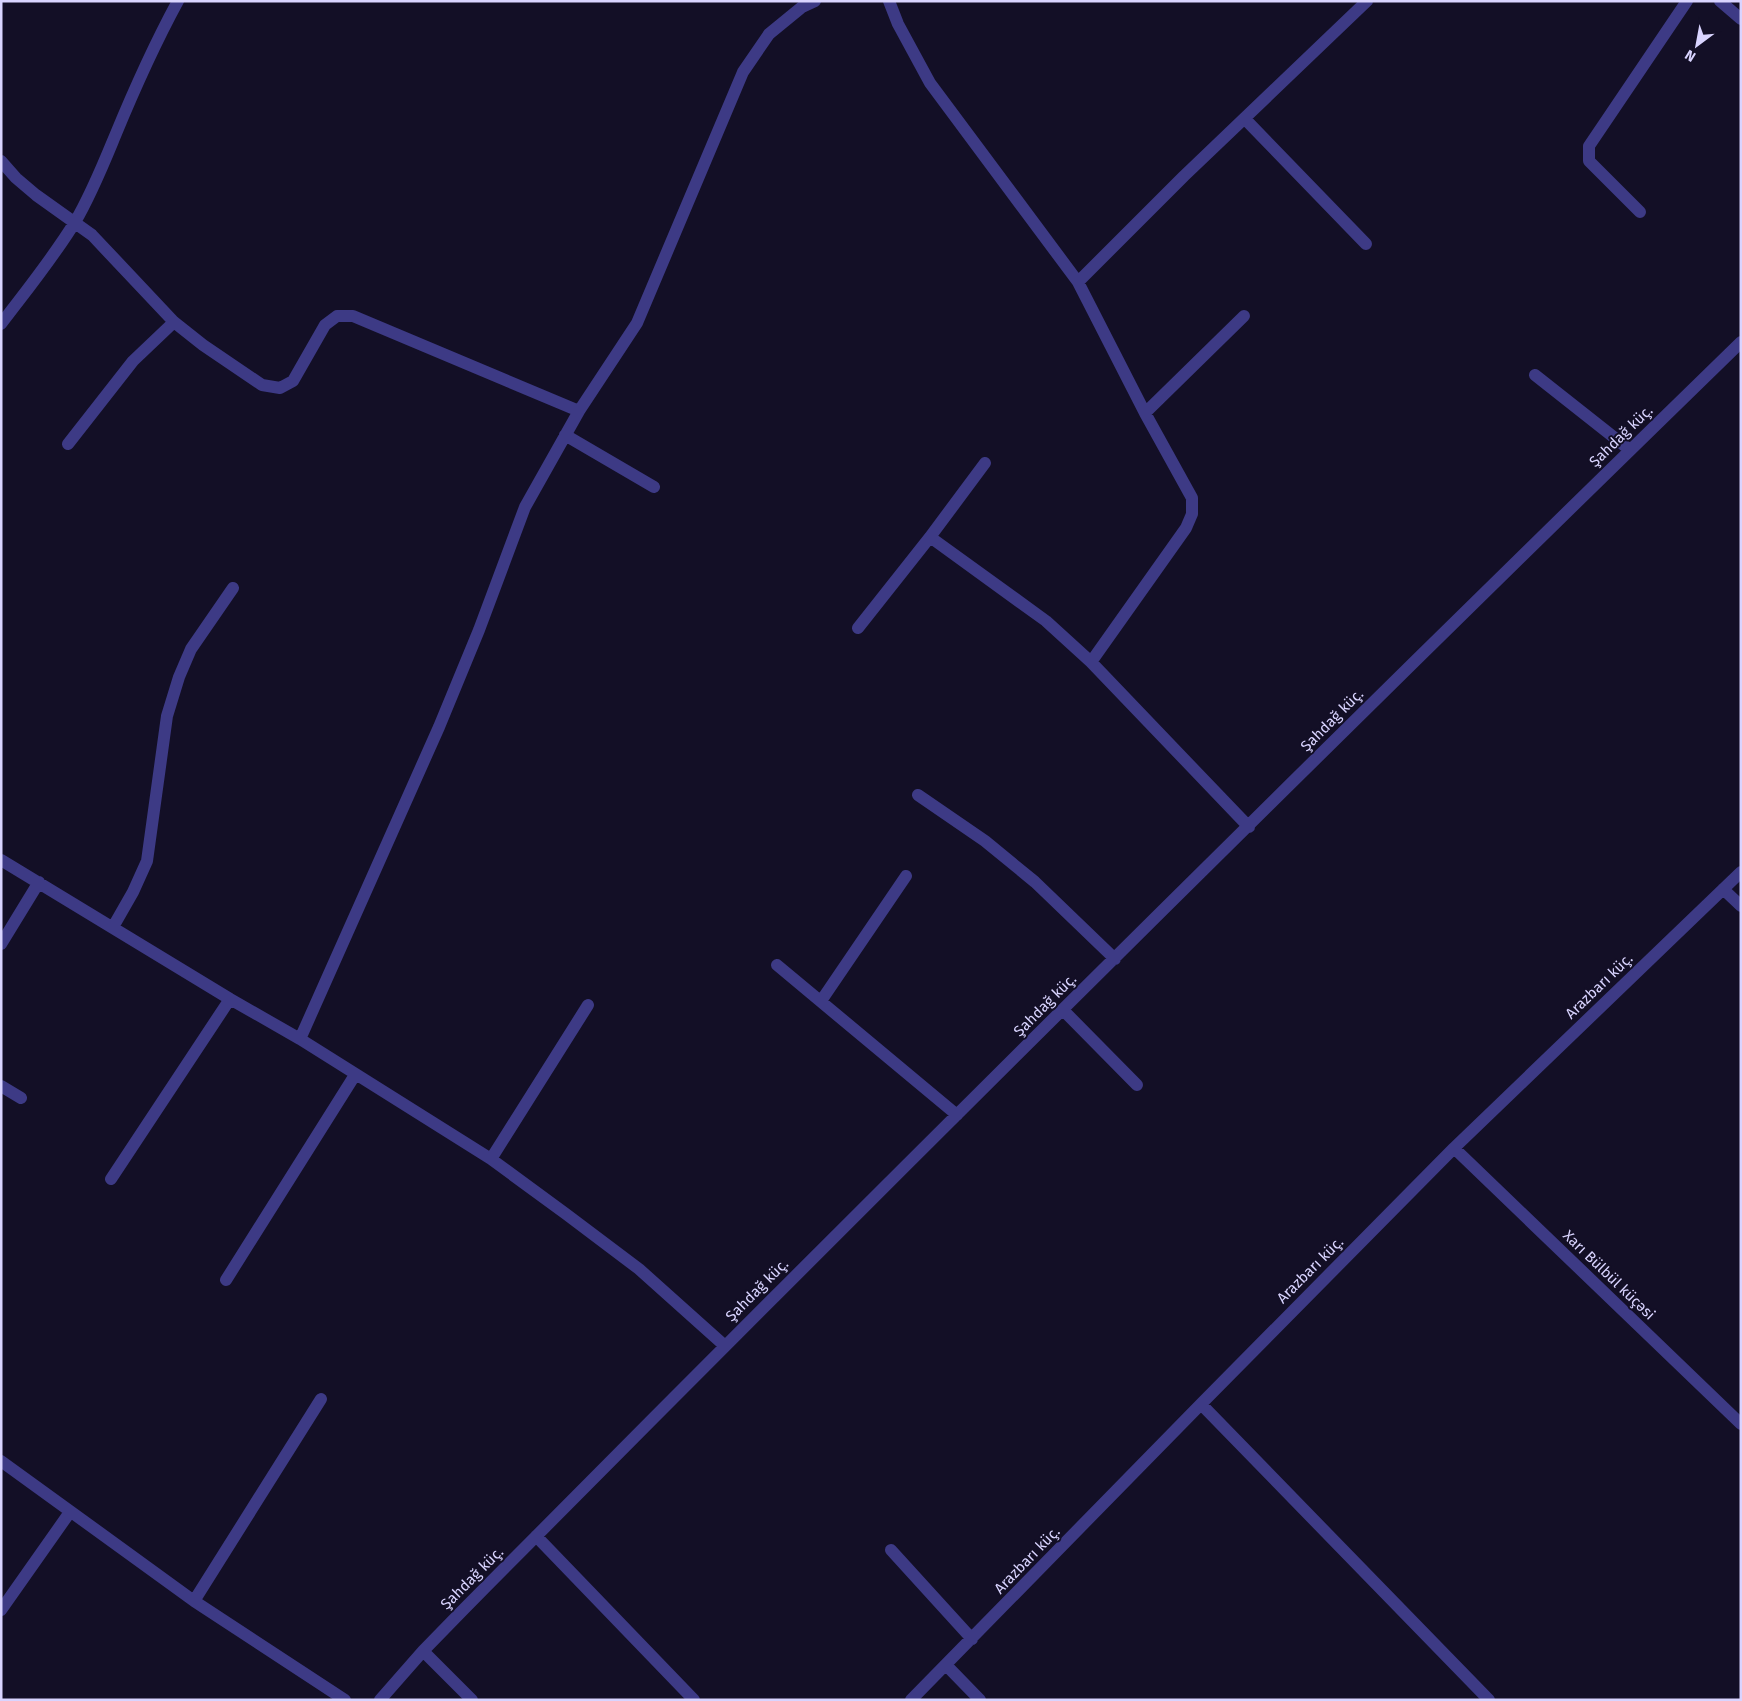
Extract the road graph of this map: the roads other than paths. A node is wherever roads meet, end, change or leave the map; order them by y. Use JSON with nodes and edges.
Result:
{"nodes":[{"id":1,"x":178,"y":1,"type":"edge"},
{"id":2,"x":815,"y":1,"type":"edge"},
{"id":3,"x":889,"y":1,"type":"edge"},
{"id":4,"x":1367,"y":1,"type":"edge"},
{"id":5,"x":1687,"y":1,"type":"edge"},
{"id":6,"x":1720,"y":1,"type":"edge"},
{"id":7,"x":1741,"y":19,"type":"edge"},
{"id":8,"x":1245,"y":119,"type":"junction"},
{"id":9,"x":1,"y":161,"type":"edge"},
{"id":10,"x":1640,"y":212,"type":"dead end"},
{"id":11,"x":75,"y":222,"type":"junction"},
{"id":12,"x":1366,"y":244,"type":"dead end"},
{"id":13,"x":1078,"y":282,"type":"junction"},
{"id":14,"x":1244,"y":316,"type":"dead end"},
{"id":15,"x":174,"y":322,"type":"junction"},
{"id":16,"x":1,"y":324,"type":"edge"},
{"id":17,"x":1741,"y":342,"type":"edge"},
{"id":18,"x":1535,"y":375,"type":"dead end"},
{"id":19,"x":579,"y":411,"type":"junction"},
{"id":20,"x":1145,"y":413,"type":"junction"},
{"id":21,"x":565,"y":435,"type":"junction"},
{"id":22,"x":68,"y":444,"type":"dead end"},
{"id":23,"x":1630,"y":450,"type":"junction"},
{"id":24,"x":985,"y":463,"type":"dead end"},
{"id":25,"x":654,"y":487,"type":"dead end"},
{"id":26,"x":930,"y":537,"type":"junction"},
{"id":27,"x":233,"y":588,"type":"dead end"},
{"id":28,"x":858,"y":628,"type":"dead end"},
{"id":29,"x":1091,"y":662,"type":"junction"},
{"id":30,"x":918,"y":795,"type":"dead end"},
{"id":31,"x":1248,"y":826,"type":"junction"},
{"id":32,"x":1,"y":860,"type":"edge"},
{"id":33,"x":1741,"y":872,"type":"edge"},
{"id":34,"x":906,"y":876,"type":"dead end"},
{"id":35,"x":39,"y":882,"type":"junction"},
{"id":36,"x":1723,"y":889,"type":"junction"},
{"id":37,"x":1741,"y":906,"type":"edge"},
{"id":38,"x":113,"y":927,"type":"junction"},
{"id":39,"x":1,"y":944,"type":"edge"},
{"id":40,"x":1115,"y":959,"type":"junction"},
{"id":41,"x":777,"y":965,"type":"dead end"},
{"id":42,"x":230,"y":999,"type":"junction"},
{"id":43,"x":821,"y":1001,"type":"junction"},
{"id":44,"x":588,"y":1005,"type":"dead end"},
{"id":45,"x":1063,"y":1010,"type":"junction"},
{"id":46,"x":300,"y":1039,"type":"junction"},
{"id":47,"x":355,"y":1075,"type":"junction"},
{"id":48,"x":1137,"y":1085,"type":"dead end"},
{"id":49,"x":1,"y":1086,"type":"edge"},
{"id":50,"x":21,"y":1098,"type":"dead end"},
{"id":51,"x":957,"y":1115,"type":"junction"},
{"id":52,"x":1454,"y":1148,"type":"junction"},
{"id":53,"x":490,"y":1159,"type":"junction"},
{"id":54,"x":111,"y":1179,"type":"dead end"},
{"id":55,"x":226,"y":1280,"type":"dead end"},
{"id":56,"x":724,"y":1346,"type":"junction"},
{"id":57,"x":321,"y":1399,"type":"dead end"},
{"id":58,"x":1201,"y":1404,"type":"junction"},
{"id":59,"x":1741,"y":1424,"type":"edge"},
{"id":60,"x":1,"y":1461,"type":"edge"},
{"id":61,"x":70,"y":1512,"type":"junction"},
{"id":62,"x":536,"y":1536,"type":"junction"},
{"id":63,"x":891,"y":1550,"type":"dead end"},
{"id":64,"x":194,"y":1601,"type":"junction"},
{"id":65,"x":1,"y":1610,"type":"edge"},
{"id":66,"x":972,"y":1638,"type":"junction"},
{"id":67,"x":423,"y":1652,"type":"junction"},
{"id":68,"x":946,"y":1665,"type":"junction"},
{"id":69,"x":345,"y":1700,"type":"edge"},
{"id":70,"x":380,"y":1700,"type":"edge"},
{"id":71,"x":472,"y":1700,"type":"edge"},
{"id":72,"x":694,"y":1700,"type":"edge"},
{"id":73,"x":911,"y":1700,"type":"edge"},
{"id":74,"x":980,"y":1700,"type":"edge"},
{"id":75,"x":1489,"y":1700,"type":"edge"}],
"edges":[{"from":1,"to":11,"type":"street"},
{"from":2,"to":19,"type":"street"},
{"from":3,"to":13,"type":"street"},
{"from":4,"to":8,"type":"street"},
{"from":5,"to":10,"type":"street"},
{"from":6,"to":7,"type":"street"},
{"from":8,"to":12,"type":"street"},
{"from":8,"to":13,"type":"street"},
{"from":9,"to":11,"type":"street"},
{"from":11,"to":15,"type":"street"},
{"from":11,"to":16,"type":"street"},
{"from":13,"to":20,"type":"street"},
{"from":14,"to":20,"type":"street"},
{"from":15,"to":19,"type":"street"},
{"from":15,"to":22,"type":"street"},
{"from":17,"to":23,"type":"street","name":"Şahdağ küç."},
{"from":18,"to":23,"type":"street"},
{"from":19,"to":21,"type":"street"},
{"from":20,"to":29,"type":"street"},
{"from":21,"to":25,"type":"street"},
{"from":21,"to":46,"type":"street"},
{"from":23,"to":31,"type":"street","name":"Şahdağ küç."},
{"from":24,"to":26,"type":"street"},
{"from":26,"to":28,"type":"street"},
{"from":26,"to":29,"type":"street"},
{"from":27,"to":38,"type":"street"},
{"from":29,"to":31,"type":"street"},
{"from":30,"to":40,"type":"street"},
{"from":31,"to":40,"type":"street","name":"Şahdağ küç."},
{"from":32,"to":35,"type":"street"},
{"from":33,"to":36,"type":"street","name":"Arazbarı küç."},
{"from":34,"to":43,"type":"street"},
{"from":35,"to":38,"type":"street"},
{"from":35,"to":39,"type":"street"},
{"from":36,"to":37,"type":"street"},
{"from":36,"to":52,"type":"street","name":"Arazbarı küç."},
{"from":38,"to":42,"type":"street"},
{"from":40,"to":45,"type":"street","name":"Şahdağ küç."},
{"from":41,"to":43,"type":"street"},
{"from":42,"to":46,"type":"street"},
{"from":42,"to":54,"type":"street"},
{"from":43,"to":51,"type":"street"},
{"from":44,"to":53,"type":"street"},
{"from":45,"to":48,"type":"street"},
{"from":45,"to":51,"type":"street","name":"Şahdağ küç."},
{"from":46,"to":47,"type":"street"},
{"from":47,"to":53,"type":"street"},
{"from":47,"to":55,"type":"street"},
{"from":49,"to":50,"type":"street"},
{"from":51,"to":56,"type":"street","name":"Şahdağ küç."},
{"from":52,"to":58,"type":"street","name":"Arazbarı küç."},
{"from":52,"to":59,"type":"street","name":"Xarı Bülbül küçəsi"},
{"from":53,"to":56,"type":"street"},
{"from":56,"to":62,"type":"street","name":"Şahdağ küç."},
{"from":57,"to":64,"type":"street"},
{"from":58,"to":66,"type":"street","name":"Arazbarı küç."},
{"from":58,"to":75,"type":"street"},
{"from":60,"to":61,"type":"street"},
{"from":61,"to":64,"type":"street"},
{"from":61,"to":65,"type":"street"},
{"from":62,"to":67,"type":"street","name":"Şahdağ küç."},
{"from":62,"to":72,"type":"street"},
{"from":63,"to":66,"type":"street"},
{"from":64,"to":69,"type":"street"},
{"from":66,"to":68,"type":"street","name":"Arazbarı küç."},
{"from":67,"to":70,"type":"street","name":"Şahdağ küç."},
{"from":67,"to":71,"type":"street"},
{"from":68,"to":73,"type":"street","name":"Arazbarı küç."},
{"from":68,"to":74,"type":"street"}]}
